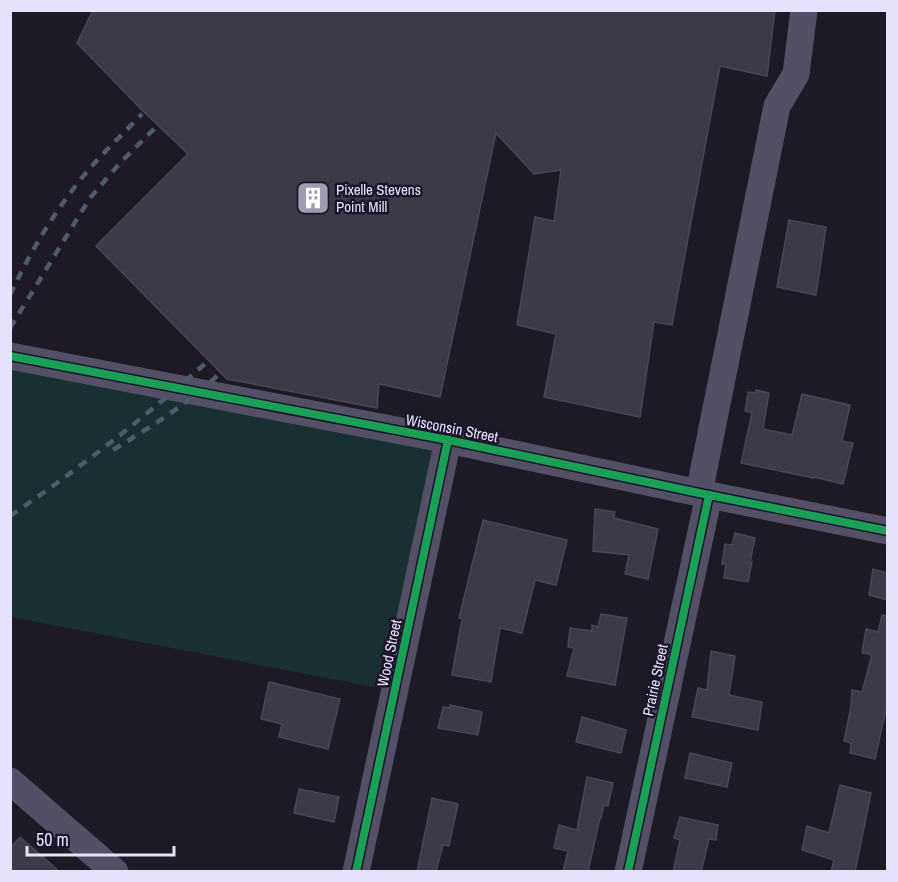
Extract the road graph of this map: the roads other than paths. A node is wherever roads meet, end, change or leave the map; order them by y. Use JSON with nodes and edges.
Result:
{"nodes":[{"id":1,"x":804,"y":10,"type":"edge"},
{"id":2,"x":10,"y":356,"type":"edge"},
{"id":3,"x":448,"y":440,"type":"junction"},
{"id":4,"x":704,"y":494,"type":"junction"},
{"id":5,"x":888,"y":531,"type":"edge"},
{"id":6,"x":10,"y":781,"type":"edge"},
{"id":7,"x":116,"y":872,"type":"edge"},
{"id":8,"x":356,"y":872,"type":"edge"},
{"id":9,"x":628,"y":872,"type":"edge"}],
"edges":[{"from":1,"to":4,"type":"street","name":"Prairie Street"},
{"from":2,"to":3,"type":"street","name":"Wisconsin Street"},
{"from":3,"to":4,"type":"street","name":"Wisconsin Street"},
{"from":3,"to":8,"type":"street","name":"Wood Street"},
{"from":4,"to":5,"type":"street","name":"Wisconsin Street"},
{"from":4,"to":9,"type":"street","name":"Prairie Street"},
{"from":6,"to":7,"type":"street"}]}
